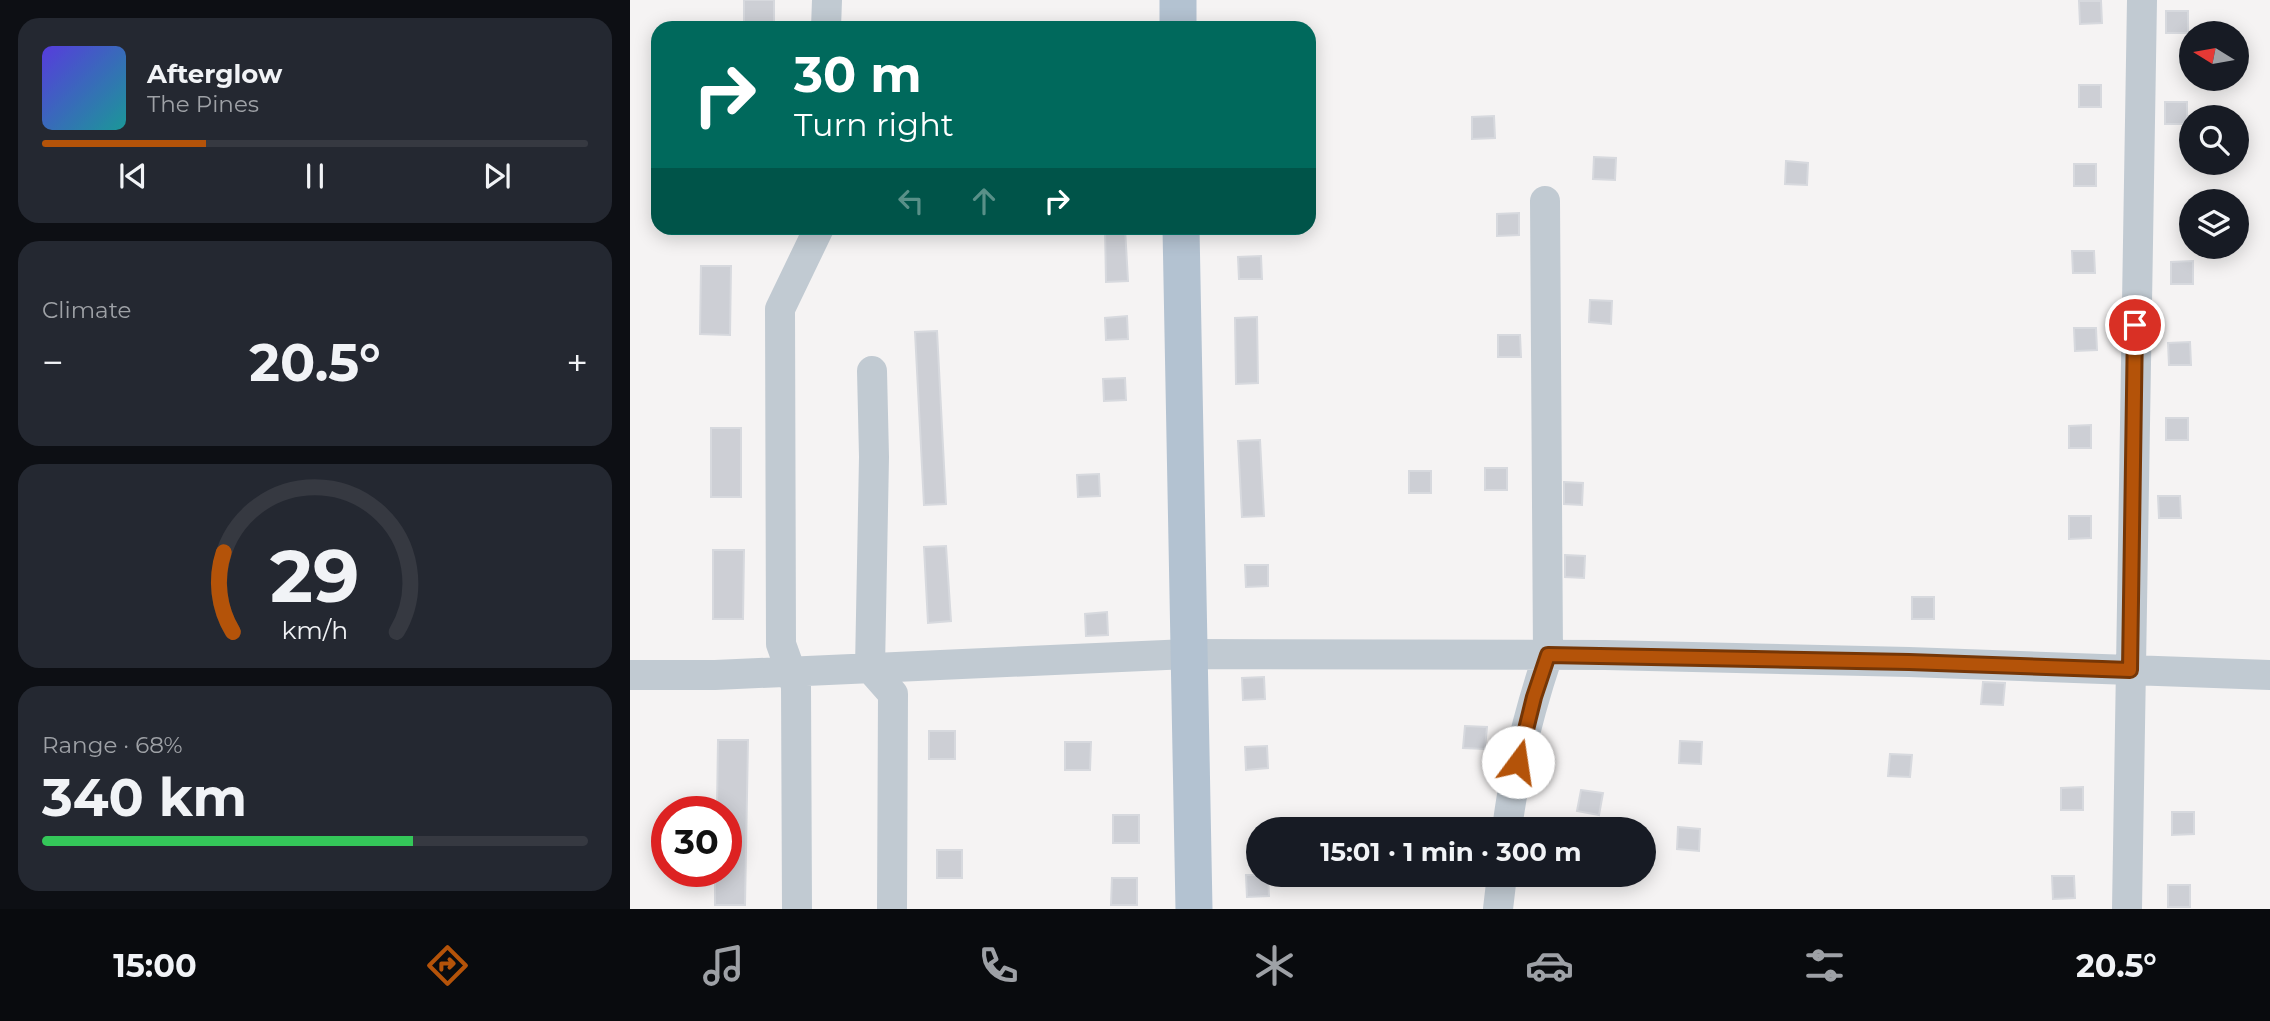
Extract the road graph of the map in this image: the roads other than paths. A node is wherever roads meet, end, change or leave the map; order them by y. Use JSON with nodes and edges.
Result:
{"nodes":[{"id":1,"x":827,"y":0,"type":"edge"},
{"id":2,"x":1178,"y":0,"type":"edge"},
{"id":3,"x":2141,"y":0,"type":"edge"},
{"id":4,"x":826,"y":21,"type":"edge"},
{"id":5,"x":1178,"y":21,"type":"edge"},
{"id":6,"x":1545,"y":201,"type":"dead end"},
{"id":7,"x":816,"y":235,"type":"edge"},
{"id":8,"x":1181,"y":235,"type":"edge"},
{"id":9,"x":872,"y":371,"type":"dead end"},
{"id":10,"x":1188,"y":654,"type":"junction"},
{"id":11,"x":1548,"y":655,"type":"junction"},
{"id":12,"x":870,"y":668,"type":"junction"},
{"id":13,"x":2130,"y":670,"type":"junction"},
{"id":14,"x":790,"y":672,"type":"junction"},
{"id":15,"x":2270,"y":675,"type":"edge"},
{"id":16,"x":630,"y":676,"type":"edge"},
{"id":17,"x":1508,"y":817,"type":"edge"},
{"id":18,"x":1501,"y":887,"type":"edge"},
{"id":19,"x":797,"y":909,"type":"edge"},
{"id":20,"x":892,"y":909,"type":"edge"},
{"id":21,"x":1194,"y":909,"type":"edge"},
{"id":22,"x":1498,"y":909,"type":"edge"},
{"id":23,"x":2127,"y":909,"type":"edge"}],
"edges":[{"from":1,"to":4,"type":"street"},
{"from":2,"to":5,"type":"main road"},
{"from":3,"to":13,"type":"street"},
{"from":6,"to":11,"type":"street"},
{"from":7,"to":14,"type":"street"},
{"from":8,"to":10,"type":"main road"},
{"from":9,"to":12,"type":"street"},
{"from":10,"to":11,"type":"street"},
{"from":10,"to":12,"type":"street"},
{"from":10,"to":21,"type":"main road"},
{"from":11,"to":13,"type":"street"},
{"from":11,"to":17,"type":"street"},
{"from":12,"to":14,"type":"street"},
{"from":12,"to":20,"type":"street"},
{"from":13,"to":15,"type":"street"},
{"from":13,"to":23,"type":"street"},
{"from":14,"to":16,"type":"street"},
{"from":14,"to":19,"type":"street"},
{"from":18,"to":22,"type":"street"}]}
